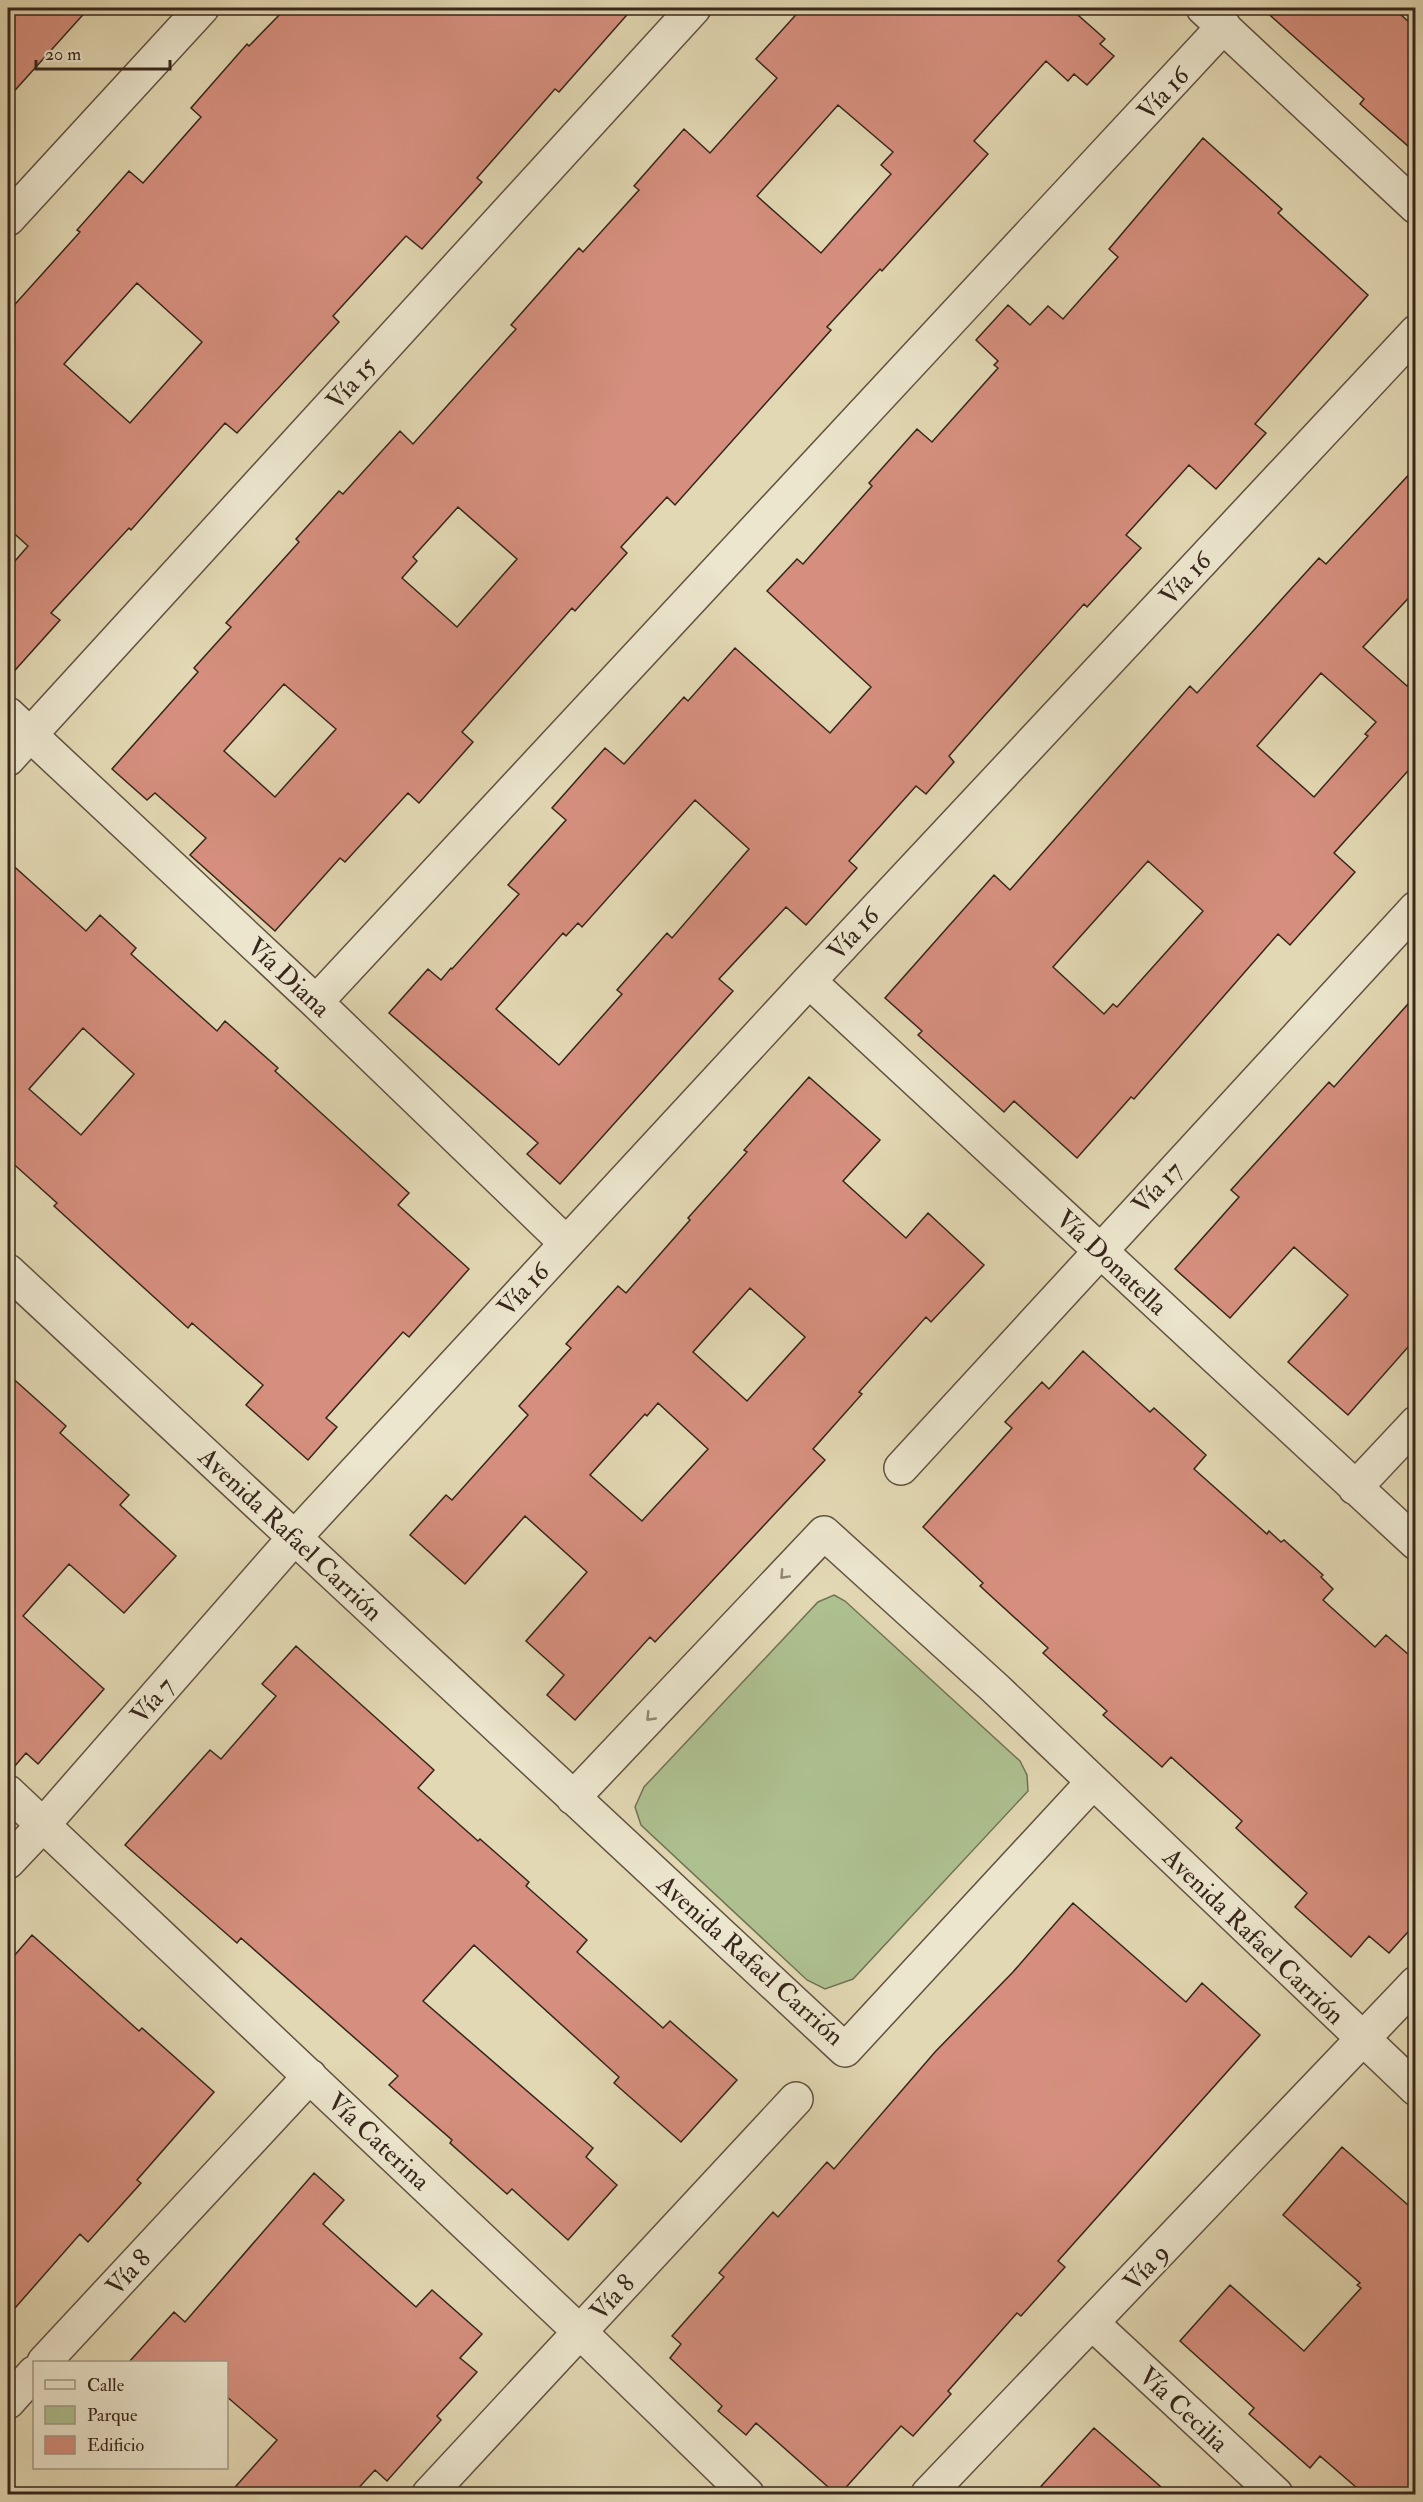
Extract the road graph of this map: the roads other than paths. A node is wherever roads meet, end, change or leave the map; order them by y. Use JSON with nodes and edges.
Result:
{"nodes":[{"id":1,"x":202,"y":8,"type":"edge"},
{"id":2,"x":694,"y":8,"type":"edge"},
{"id":3,"x":1214,"y":17,"type":"edge"},
{"id":4,"x":1416,"y":207,"type":"edge"},
{"id":5,"x":8,"y":219,"type":"edge"},
{"id":6,"x":1416,"y":332,"type":"edge"},
{"id":7,"x":18,"y":725,"type":"edge"},
{"id":8,"x":8,"y":759,"type":"edge"},
{"id":9,"x":1416,"y":908,"type":"edge"},
{"id":10,"x":808,"y":981,"type":"junction"},
{"id":11,"x":316,"y":1002,"type":"junction"},
{"id":12,"x":566,"y":1243,"type":"junction"},
{"id":13,"x":1099,"y":1250,"type":"junction"},
{"id":14,"x":8,"y":1271,"type":"edge"},
{"id":15,"x":1416,"y":1423,"type":"edge"},
{"id":16,"x":901,"y":1468,"type":"dead end"},
{"id":17,"x":1355,"y":1488,"type":"junction"},
{"id":18,"x":295,"y":1537,"type":"junction"},
{"id":19,"x":1416,"y":1543,"type":"edge"},
{"id":20,"x":1093,"y":1782,"type":"junction"},
{"id":21,"x":8,"y":1792,"type":"edge"},
{"id":22,"x":573,"y":1798,"type":"junction"},
{"id":23,"x":43,"y":1825,"type":"junction"},
{"id":24,"x":8,"y":1862,"type":"edge"},
{"id":25,"x":1416,"y":1983,"type":"edge"},
{"id":26,"x":1362,"y":2038,"type":"junction"},
{"id":27,"x":310,"y":2076,"type":"junction"},
{"id":28,"x":1416,"y":2089,"type":"edge"},
{"id":29,"x":796,"y":2099,"type":"dead end"},
{"id":30,"x":1093,"y":2324,"type":"junction"},
{"id":31,"x":580,"y":2332,"type":"junction"},
{"id":32,"x":45,"y":2361,"type":"edge"},
{"id":33,"x":33,"y":2374,"type":"edge"},
{"id":34,"x":8,"y":2402,"type":"edge"},
{"id":35,"x":429,"y":2494,"type":"edge"},
{"id":36,"x":747,"y":2494,"type":"edge"},
{"id":37,"x":928,"y":2494,"type":"edge"},
{"id":38,"x":1276,"y":2494,"type":"edge"}],
"edges":[{"from":1,"to":5,"type":"street"},
{"from":2,"to":7,"type":"street","name":"Vía 15"},
{"from":3,"to":4,"type":"street","name":"Vía 16"},
{"from":3,"to":11,"type":"street","name":"Vía 16"},
{"from":6,"to":10,"type":"street","name":"Vía 16"},
{"from":7,"to":8,"type":"street","name":"Vía 15"},
{"from":7,"to":11,"type":"street","name":"Vía Diana"},
{"from":9,"to":13,"type":"street","name":"Vía 17"},
{"from":10,"to":12,"type":"street","name":"Vía 16"},
{"from":10,"to":13,"type":"street","name":"Vía Donatella"},
{"from":11,"to":12,"type":"street","name":"Vía Diana"},
{"from":12,"to":18,"type":"street","name":"Vía 16"},
{"from":13,"to":16,"type":"street","name":"Vía 17"},
{"from":13,"to":17,"type":"street","name":"Vía Donatella"},
{"from":14,"to":18,"type":"street","name":"Avenida Rafael Carrión"},
{"from":15,"to":17,"type":"street"},
{"from":17,"to":19,"type":"street","name":"Vía Donatella"},
{"from":18,"to":22,"type":"street","name":"Avenida Rafael Carrión"},
{"from":18,"to":23,"type":"street","name":"Vía 7"},
{"from":20,"to":22,"type":"street","name":"Avenida Rafael Carrión","one_way":true},
{"from":20,"to":22,"type":"street","name":"Avenida Rafael Carrión"},
{"from":20,"to":26,"type":"street","name":"Avenida Rafael Carrión"},
{"from":21,"to":23,"type":"street","name":"Vía Caterina"},
{"from":23,"to":24,"type":"street","name":"Vía 7"},
{"from":23,"to":27,"type":"street","name":"Vía Caterina"},
{"from":25,"to":26,"type":"street","name":"Vía 9"},
{"from":26,"to":28,"type":"street","name":"Avenida Rafael Carrión"},
{"from":26,"to":30,"type":"street","name":"Vía 9"},
{"from":27,"to":31,"type":"street","name":"Vía Caterina"},
{"from":27,"to":32,"type":"street","name":"Vía 8"},
{"from":29,"to":31,"type":"street","name":"Vía 8"},
{"from":30,"to":37,"type":"street","name":"Vía 9"},
{"from":30,"to":38,"type":"street","name":"Vía Cecilia"},
{"from":31,"to":35,"type":"street","name":"Vía 8"},
{"from":31,"to":36,"type":"street","name":"Vía Caterina"},
{"from":33,"to":34,"type":"street"}]}
